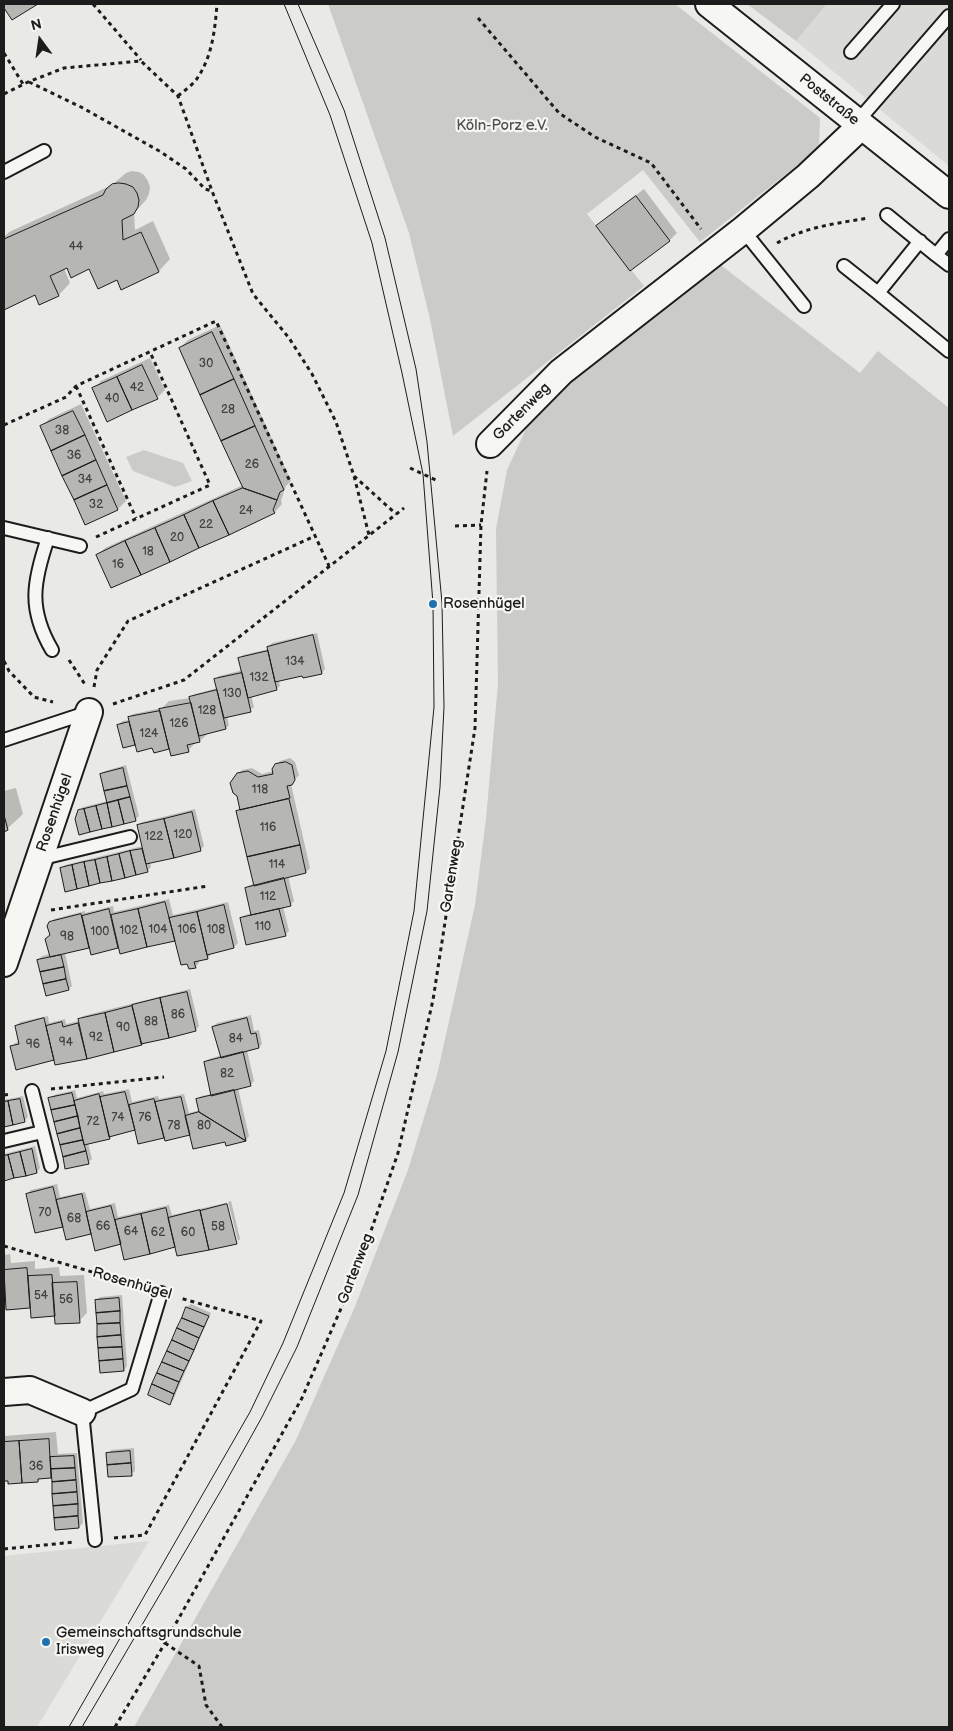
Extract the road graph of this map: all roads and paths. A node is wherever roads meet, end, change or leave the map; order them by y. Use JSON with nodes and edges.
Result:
{"nodes":[{"id":1,"x":93,"y":4,"type":"edge"},
{"id":2,"x":217,"y":4,"type":"edge"},
{"id":3,"x":709,"y":4,"type":"edge"},
{"id":4,"x":893,"y":4,"type":"edge"},
{"id":5,"x":478,"y":18,"type":"dead end"},
{"id":6,"x":947,"y":24,"type":"edge"},
{"id":7,"x":851,"y":52,"type":"dead end"},
{"id":8,"x":4,"y":53,"type":"edge"},
{"id":9,"x":141,"y":61,"type":"junction"},
{"id":10,"x":28,"y":82,"type":"junction"},
{"id":11,"x":23,"y":84,"type":"junction"},
{"id":12,"x":4,"y":94,"type":"edge"},
{"id":13,"x":178,"y":96,"type":"junction"},
{"id":14,"x":859,"y":124,"type":"junction"},
{"id":15,"x":44,"y":151,"type":"dead end"},
{"id":16,"x":4,"y":172,"type":"edge"},
{"id":17,"x":212,"y":191,"type":"junction"},
{"id":18,"x":949,"y":195,"type":"edge"},
{"id":19,"x":887,"y":215,"type":"joint"},
{"id":20,"x":744,"y":230,"type":"junction"},
{"id":21,"x":949,"y":239,"type":"edge"},
{"id":22,"x":920,"y":242,"type":"junction"},
{"id":23,"x":717,"y":250,"type":"junction"},
{"id":24,"x":761,"y":252,"type":"junction"},
{"id":25,"x":936,"y":255,"type":"junction"},
{"id":26,"x":949,"y":265,"type":"edge"},
{"id":27,"x":844,"y":266,"type":"dead end"},
{"id":28,"x":878,"y":294,"type":"junction"},
{"id":29,"x":804,"y":306,"type":"dead end"},
{"id":30,"x":949,"y":351,"type":"edge"},
{"id":31,"x":150,"y":352,"type":"junction"},
{"id":32,"x":76,"y":386,"type":"junction"},
{"id":33,"x":4,"y":425,"type":"edge"},
{"id":34,"x":490,"y":444,"type":"joint"},
{"id":35,"x":410,"y":468,"type":"dead end"},
{"id":36,"x":354,"y":476,"type":"junction"},
{"id":37,"x":438,"y":481,"type":"dead end"},
{"id":38,"x":404,"y":508,"type":"dead end"},
{"id":39,"x":396,"y":514,"type":"junction"},
{"id":40,"x":136,"y":518,"type":"junction"},
{"id":41,"x":481,"y":525,"type":"junction"},
{"id":42,"x":456,"y":526,"type":"dead end"},
{"id":43,"x":4,"y":528,"type":"edge"},
{"id":44,"x":369,"y":535,"type":"junction"},
{"id":45,"x":315,"y":536,"type":"junction"},
{"id":46,"x":48,"y":538,"type":"junction"},
{"id":47,"x":80,"y":546,"type":"joint"},
{"id":48,"x":329,"y":566,"type":"junction"},
{"id":49,"x":52,"y":650,"type":"joint"},
{"id":50,"x":4,"y":661,"type":"edge"},
{"id":51,"x":90,"y":703,"type":"junction"},
{"id":52,"x":4,"y":740,"type":"edge"},
{"id":53,"x":130,"y":837,"type":"dead end"},
{"id":54,"x":39,"y":859,"type":"junction"},
{"id":55,"x":208,"y":886,"type":"dead end"},
{"id":56,"x":21,"y":914,"type":"junction"},
{"id":57,"x":4,"y":963,"type":"edge"},
{"id":58,"x":164,"y":1077,"type":"dead end"},
{"id":59,"x":32,"y":1091,"type":"junction"},
{"id":60,"x":4,"y":1095,"type":"edge"},
{"id":61,"x":42,"y":1132,"type":"junction"},
{"id":62,"x":4,"y":1142,"type":"edge"},
{"id":63,"x":51,"y":1166,"type":"dead end"},
{"id":64,"x":4,"y":1246,"type":"edge"},
{"id":65,"x":161,"y":1293,"type":"junction"},
{"id":66,"x":4,"y":1392,"type":"edge"},
{"id":67,"x":82,"y":1412,"type":"junction"},
{"id":68,"x":95,"y":1540,"type":"junction"},
{"id":69,"x":4,"y":1549,"type":"edge"},
{"id":70,"x":165,"y":1642,"type":"junction"},
{"id":71,"x":115,"y":1727,"type":"edge"},
{"id":72,"x":222,"y":1727,"type":"edge"}],
"edges":[{"from":1,"to":9,"type":"path"},
{"from":2,"to":13,"type":"path"},
{"from":3,"to":14,"type":"street","name":"Poststraße"},
{"from":4,"to":7,"type":"lane"},
{"from":5,"to":23,"type":"path"},
{"from":6,"to":14,"type":"lane"},
{"from":8,"to":11,"type":"path"},
{"from":9,"to":10,"type":"path"},
{"from":9,"to":13,"type":"path"},
{"from":10,"to":11,"type":"path"},
{"from":10,"to":17,"type":"path"},
{"from":11,"to":12,"type":"path"},
{"from":13,"to":17,"type":"path"},
{"from":14,"to":18,"type":"street","name":"Poststraße"},
{"from":14,"to":20,"type":"street","name":"Gartenweg"},
{"from":15,"to":16,"type":"lane"},
{"from":17,"to":36,"type":"path"},
{"from":19,"to":22,"type":"lane"},
{"from":19,"to":24,"type":"path"},
{"from":20,"to":23,"type":"street","name":"Gartenweg"},
{"from":20,"to":24,"type":"lane"},
{"from":21,"to":25,"type":"lane"},
{"from":22,"to":25,"type":"lane"},
{"from":22,"to":28,"type":"lane"},
{"from":23,"to":34,"type":"street","name":"Gartenweg"},
{"from":24,"to":29,"type":"lane"},
{"from":25,"to":26,"type":"lane"},
{"from":27,"to":28,"type":"lane"},
{"from":28,"to":30,"type":"lane"},
{"from":31,"to":32,"type":"path"},
{"from":31,"to":40,"type":"path"},
{"from":31,"to":45,"type":"path"},
{"from":32,"to":33,"type":"path"},
{"from":32,"to":40,"type":"path"},
{"from":34,"to":41,"type":"path","name":"Gartenweg"},
{"from":35,"to":37,"type":"path"},
{"from":36,"to":39,"type":"path"},
{"from":36,"to":44,"type":"path"},
{"from":38,"to":39,"type":"path"},
{"from":39,"to":44,"type":"path"},
{"from":40,"to":47,"type":"path"},
{"from":41,"to":42,"type":"path"},
{"from":41,"to":70,"type":"path","name":"Gartenweg"},
{"from":43,"to":46,"type":"lane"},
{"from":44,"to":48,"type":"path"},
{"from":45,"to":48,"type":"path"},
{"from":45,"to":51,"type":"path"},
{"from":46,"to":47,"type":"lane"},
{"from":46,"to":49,"type":"lane"},
{"from":48,"to":51,"type":"path"},
{"from":49,"to":51,"type":"path"},
{"from":50,"to":51,"type":"path"},
{"from":51,"to":52,"type":"lane"},
{"from":51,"to":54,"type":"street","name":"Rosenhügel"},
{"from":53,"to":54,"type":"lane"},
{"from":54,"to":56,"type":"street","name":"Rosenhügel"},
{"from":55,"to":56,"type":"path"},
{"from":56,"to":57,"type":"street","name":"Rosenhügel"},
{"from":58,"to":59,"type":"path"},
{"from":59,"to":60,"type":"path"},
{"from":59,"to":61,"type":"lane"},
{"from":61,"to":62,"type":"lane"},
{"from":61,"to":63,"type":"lane"},
{"from":64,"to":65,"type":"path","name":"Rosenhügel"},
{"from":65,"to":67,"type":"lane"},
{"from":65,"to":68,"type":"path","name":"Rosenhügel"},
{"from":66,"to":67,"type":"street"},
{"from":67,"to":68,"type":"lane"},
{"from":68,"to":69,"type":"path"},
{"from":70,"to":71,"type":"path","name":"Gartenweg"},
{"from":70,"to":72,"type":"path"}]}
